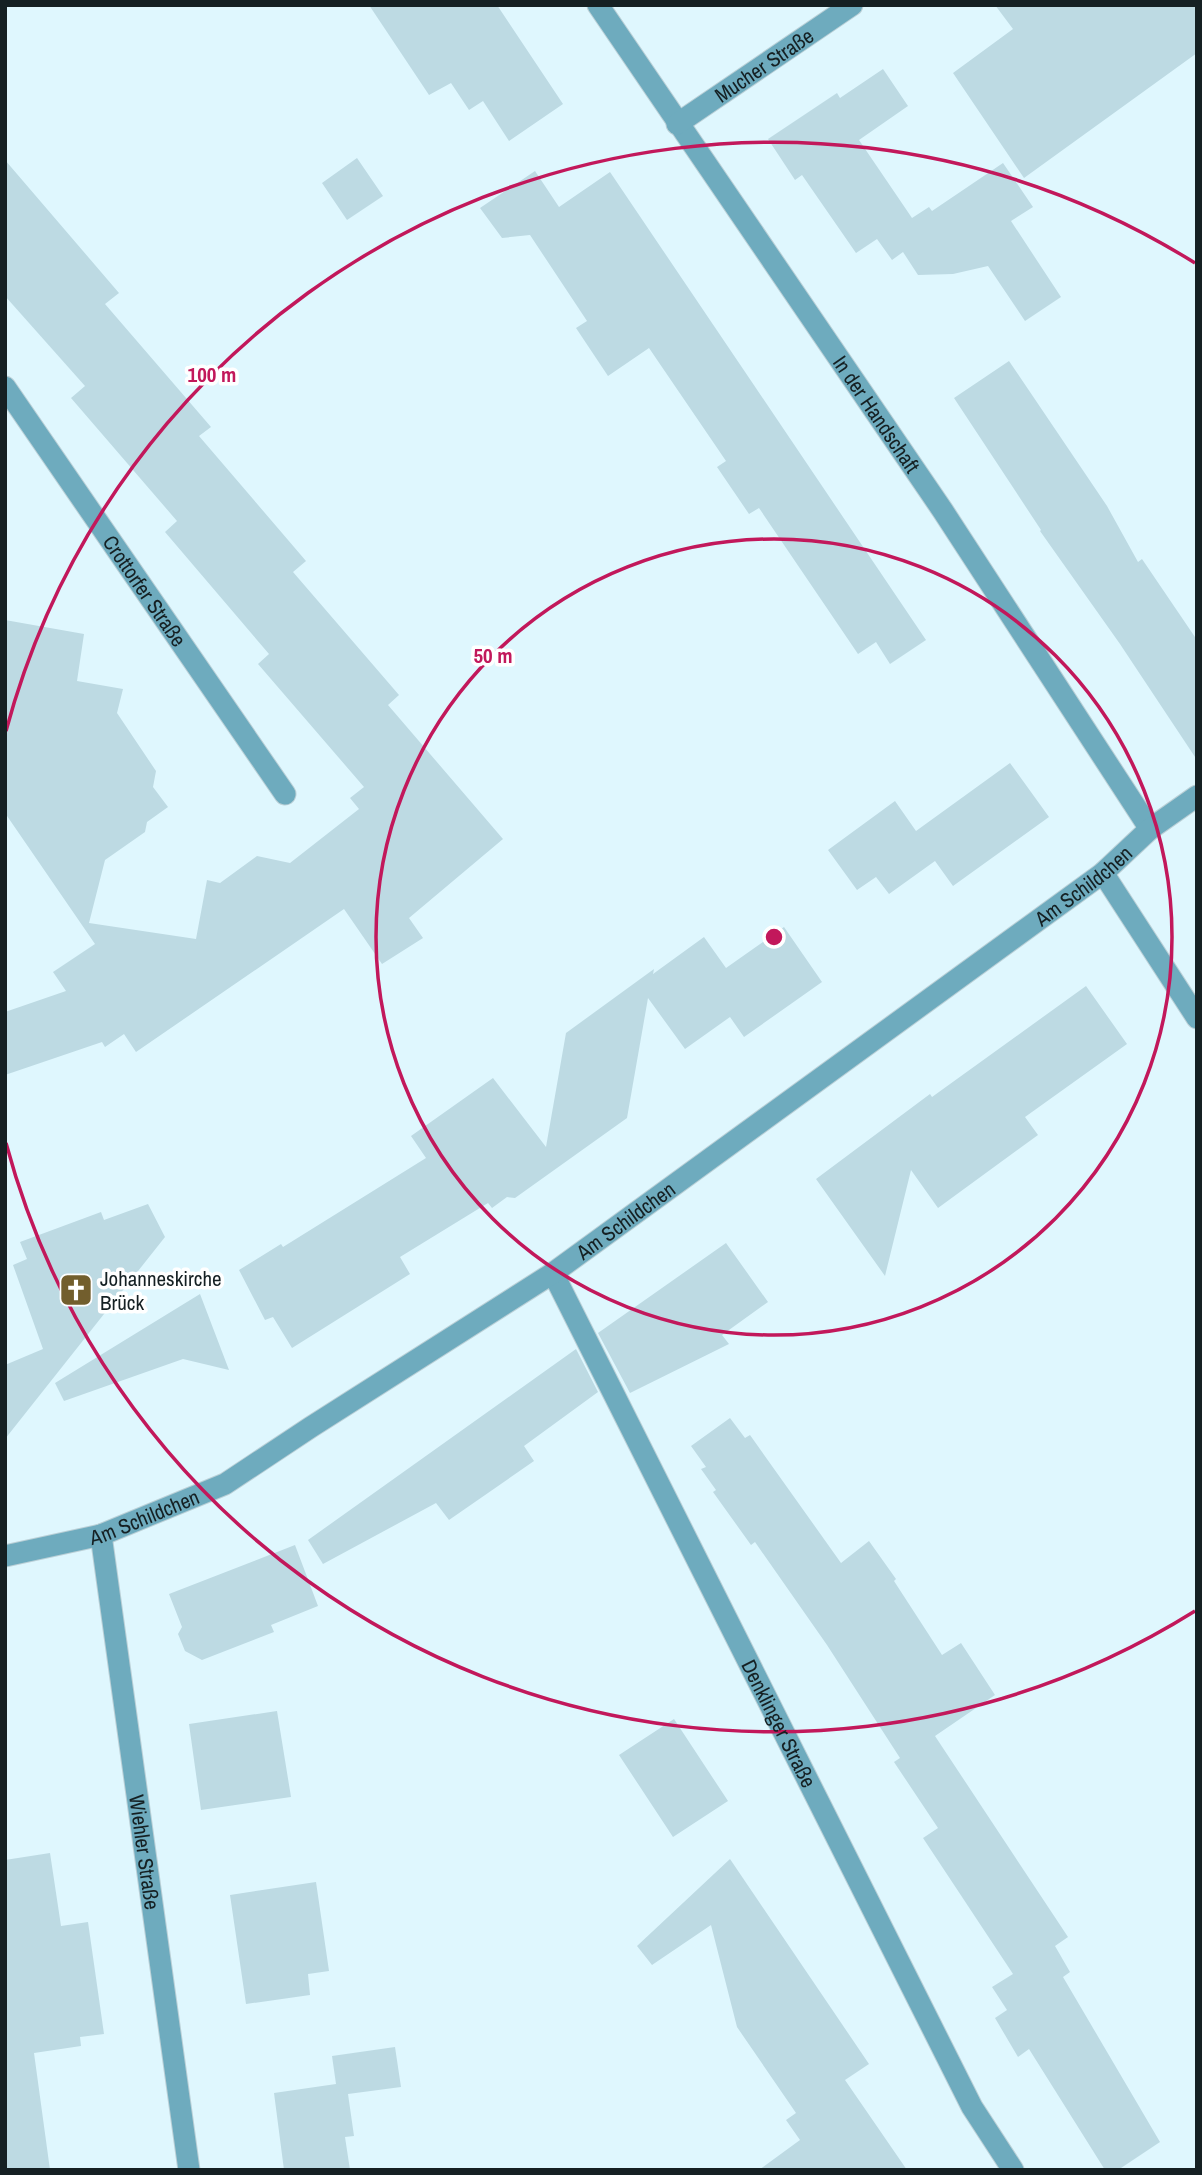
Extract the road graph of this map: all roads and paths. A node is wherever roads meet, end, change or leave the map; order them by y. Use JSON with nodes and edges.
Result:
{"nodes":[{"id":1,"x":598,"y":5,"type":"edge"},
{"id":2,"x":852,"y":5,"type":"edge"},
{"id":3,"x":677,"y":124,"type":"junction"},
{"id":4,"x":5,"y":387,"type":"edge"},
{"id":5,"x":285,"y":794,"type":"dead end"},
{"id":6,"x":1197,"y":796,"type":"edge"},
{"id":7,"x":1150,"y":829,"type":"junction"},
{"id":8,"x":1104,"y":873,"type":"junction"},
{"id":9,"x":1197,"y":1018,"type":"edge"},
{"id":10,"x":553,"y":1273,"type":"junction"},
{"id":11,"x":102,"y":1535,"type":"junction"},
{"id":12,"x":5,"y":1556,"type":"edge"},
{"id":13,"x":189,"y":2170,"type":"edge"},
{"id":14,"x":1013,"y":2170,"type":"edge"}],
"edges":[{"from":1,"to":3,"type":"street","name":"In der Handschaft"},
{"from":2,"to":3,"type":"street","name":"Mucher Straße"},
{"from":3,"to":7,"type":"street","name":"In der Handschaft"},
{"from":4,"to":5,"type":"street","name":"Crottorfer Straße"},
{"from":6,"to":7,"type":"street","name":"Am Schildchen"},
{"from":7,"to":8,"type":"street","name":"Am Schildchen"},
{"from":8,"to":9,"type":"street"},
{"from":8,"to":10,"type":"street","name":"Am Schildchen"},
{"from":10,"to":11,"type":"street","name":"Am Schildchen"},
{"from":10,"to":14,"type":"street","name":"Denklinger Straße"},
{"from":11,"to":12,"type":"street","name":"Am Schildchen"},
{"from":11,"to":13,"type":"street","name":"Wiehler Straße"}]}
